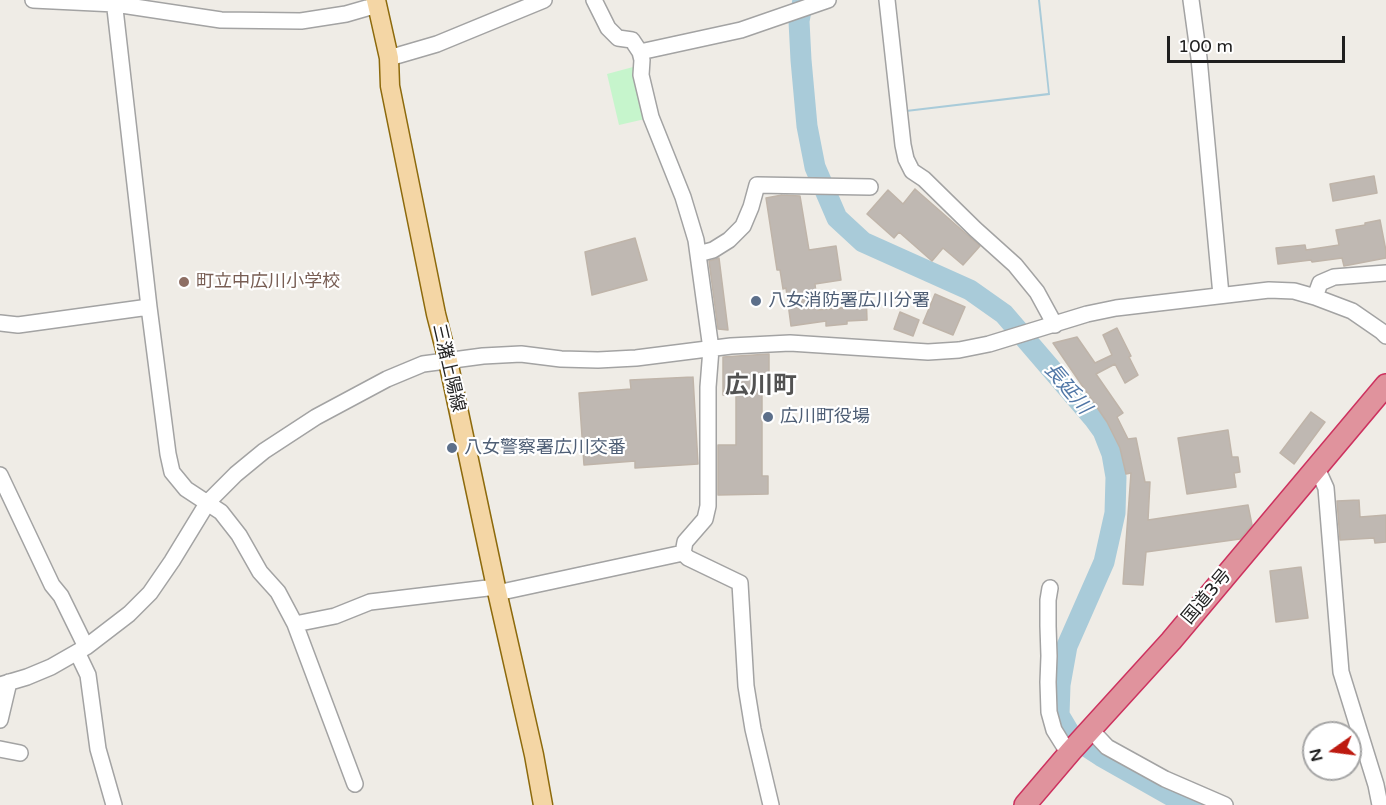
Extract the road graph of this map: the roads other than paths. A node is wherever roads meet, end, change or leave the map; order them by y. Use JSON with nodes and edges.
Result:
{"nodes":[{"id":1,"x":33,"y":0,"type":"edge"},
{"id":2,"x":544,"y":0,"type":"edge"},
{"id":3,"x":594,"y":0,"type":"edge"},
{"id":4,"x":887,"y":0,"type":"edge"},
{"id":5,"x":1191,"y":0,"type":"edge"},
{"id":6,"x":114,"y":2,"type":"edge"},
{"id":7,"x":376,"y":2,"type":"edge"},
{"id":8,"x":823,"y":2,"type":"edge"},
{"id":9,"x":640,"y":52,"type":"junction"},
{"id":10,"x":389,"y":58,"type":"junction"},
{"id":11,"x":870,"y":187,"type":"dead end"},
{"id":12,"x":698,"y":254,"type":"junction"},
{"id":13,"x":1386,"y":273,"type":"edge"},
{"id":14,"x":1221,"y":295,"type":"junction"},
{"id":15,"x":1315,"y":297,"type":"junction"},
{"id":16,"x":149,"y":307,"type":"junction"},
{"id":17,"x":0,"y":323,"type":"edge"},
{"id":18,"x":1055,"y":325,"type":"junction"},
{"id":19,"x":1386,"y":336,"type":"edge"},
{"id":20,"x":711,"y":349,"type":"junction"},
{"id":21,"x":448,"y":361,"type":"junction"},
{"id":22,"x":1386,"y":385,"type":"edge"},
{"id":23,"x":1317,"y":468,"type":"junction"},
{"id":24,"x":0,"y":474,"type":"edge"},
{"id":25,"x":208,"y":502,"type":"junction"},
{"id":26,"x":682,"y":553,"type":"junction"},
{"id":27,"x":1050,"y":588,"type":"dead end"},
{"id":28,"x":497,"y":590,"type":"junction"},
{"id":29,"x":295,"y":624,"type":"junction"},
{"id":30,"x":81,"y":649,"type":"junction"},
{"id":31,"x":5,"y":684,"type":"edge"},
{"id":32,"x":0,"y":720,"type":"edge"},
{"id":33,"x":1089,"y":731,"type":"junction"},
{"id":34,"x":0,"y":749,"type":"edge"},
{"id":35,"x":1070,"y":752,"type":"junction"},
{"id":36,"x":20,"y":753,"type":"dead end"},
{"id":37,"x":355,"y":784,"type":"dead end"},
{"id":38,"x":114,"y":805,"type":"edge"},
{"id":39,"x":543,"y":805,"type":"edge"},
{"id":40,"x":771,"y":805,"type":"edge"},
{"id":41,"x":1025,"y":805,"type":"edge"},
{"id":42,"x":1225,"y":805,"type":"edge"},
{"id":43,"x":1380,"y":805,"type":"edge"}],
"edges":[{"from":1,"to":6,"type":"street"},
{"from":2,"to":10,"type":"street"},
{"from":3,"to":9,"type":"street"},
{"from":4,"to":18,"type":"street"},
{"from":5,"to":14,"type":"street"},
{"from":6,"to":7,"type":"street"},
{"from":6,"to":16,"type":"street"},
{"from":7,"to":10,"type":"main road","name":"三潴上陽線"},
{"from":8,"to":9,"type":"street"},
{"from":9,"to":12,"type":"street"},
{"from":10,"to":21,"type":"main road","name":"三潴上陽線"},
{"from":11,"to":12,"type":"street"},
{"from":12,"to":20,"type":"street"},
{"from":13,"to":15,"type":"street"},
{"from":14,"to":15,"type":"street"},
{"from":14,"to":18,"type":"street"},
{"from":15,"to":19,"type":"street"},
{"from":16,"to":17,"type":"street"},
{"from":16,"to":25,"type":"street"},
{"from":18,"to":20,"type":"street"},
{"from":20,"to":21,"type":"street"},
{"from":20,"to":26,"type":"street"},
{"from":21,"to":25,"type":"street"},
{"from":21,"to":28,"type":"main road","name":"三潴上陽線"},
{"from":22,"to":23,"type":"highway","name":"国道3号"},
{"from":23,"to":33,"type":"highway","name":"国道3号"},
{"from":23,"to":43,"type":"street"},
{"from":24,"to":30,"type":"street"},
{"from":25,"to":29,"type":"street"},
{"from":25,"to":30,"type":"street"},
{"from":26,"to":28,"type":"street"},
{"from":26,"to":40,"type":"street"},
{"from":27,"to":35,"type":"street"},
{"from":28,"to":29,"type":"street"},
{"from":28,"to":39,"type":"main road","name":"三潴上陽線"},
{"from":29,"to":37,"type":"street"},
{"from":30,"to":31,"type":"street"},
{"from":30,"to":38,"type":"street"},
{"from":31,"to":32,"type":"street"},
{"from":33,"to":35,"type":"highway","name":"国道3号"},
{"from":33,"to":42,"type":"street"},
{"from":34,"to":36,"type":"street"},
{"from":35,"to":41,"type":"highway","name":"国道3号"}]}
